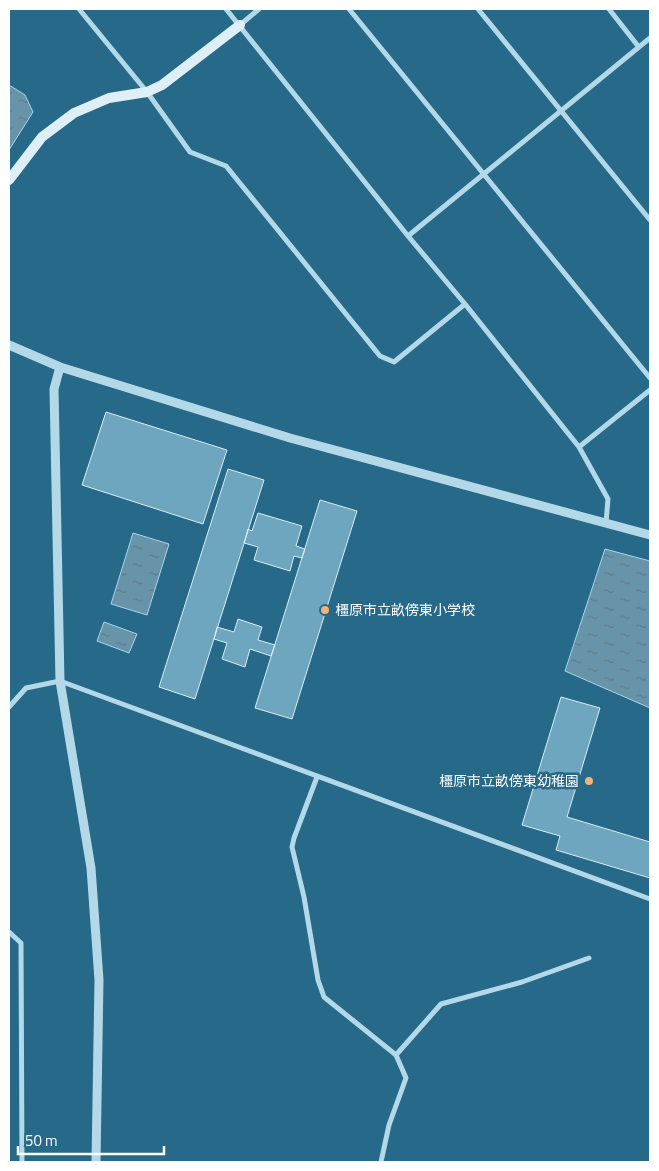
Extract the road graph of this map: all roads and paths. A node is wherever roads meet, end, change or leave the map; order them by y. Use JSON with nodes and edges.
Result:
{"nodes":[{"id":1,"x":79,"y":9,"type":"edge"},
{"id":2,"x":226,"y":9,"type":"edge"},
{"id":3,"x":259,"y":9,"type":"edge"},
{"id":4,"x":349,"y":9,"type":"edge"},
{"id":5,"x":478,"y":9,"type":"edge"},
{"id":6,"x":609,"y":9,"type":"edge"},
{"id":7,"x":240,"y":25,"type":"junction"},
{"id":8,"x":650,"y":38,"type":"edge"},
{"id":9,"x":638,"y":46,"type":"junction"},
{"id":10,"x":147,"y":92,"type":"junction"},
{"id":11,"x":562,"y":111,"type":"junction"},
{"id":12,"x":484,"y":175,"type":"junction"},
{"id":13,"x":9,"y":180,"type":"edge"},
{"id":14,"x":650,"y":220,"type":"edge"},
{"id":15,"x":408,"y":236,"type":"junction"},
{"id":16,"x":465,"y":304,"type":"junction"},
{"id":17,"x":9,"y":345,"type":"edge"},
{"id":18,"x":60,"y":367,"type":"junction"},
{"id":19,"x":650,"y":378,"type":"edge"},
{"id":20,"x":650,"y":390,"type":"edge"},
{"id":21,"x":579,"y":447,"type":"junction"},
{"id":22,"x":606,"y":523,"type":"junction"},
{"id":23,"x":650,"y":535,"type":"edge"},
{"id":24,"x":60,"y":681,"type":"junction"},
{"id":25,"x":9,"y":707,"type":"edge"},
{"id":26,"x":317,"y":777,"type":"junction"},
{"id":27,"x":650,"y":899,"type":"edge"},
{"id":28,"x":9,"y":932,"type":"edge"},
{"id":29,"x":589,"y":958,"type":"dead end"},
{"id":30,"x":396,"y":1055,"type":"junction"},
{"id":31,"x":22,"y":1162,"type":"edge"},
{"id":32,"x":96,"y":1162,"type":"edge"},
{"id":33,"x":381,"y":1162,"type":"edge"}],
"edges":[{"from":1,"to":10,"type":"street"},
{"from":2,"to":7,"type":"street"},
{"from":3,"to":7,"type":"street"},
{"from":4,"to":12,"type":"street"},
{"from":5,"to":11,"type":"street"},
{"from":6,"to":9,"type":"street"},
{"from":7,"to":10,"type":"main road"},
{"from":7,"to":15,"type":"street"},
{"from":8,"to":9,"type":"street"},
{"from":9,"to":11,"type":"street"},
{"from":10,"to":13,"type":"main road"},
{"from":10,"to":16,"type":"street"},
{"from":11,"to":12,"type":"street"},
{"from":11,"to":14,"type":"street"},
{"from":12,"to":15,"type":"street"},
{"from":12,"to":19,"type":"street"},
{"from":15,"to":16,"type":"street"},
{"from":16,"to":21,"type":"street"},
{"from":17,"to":18,"type":"street"},
{"from":18,"to":22,"type":"street"},
{"from":18,"to":24,"type":"street"},
{"from":20,"to":21,"type":"street"},
{"from":21,"to":22,"type":"street"},
{"from":22,"to":23,"type":"street"},
{"from":24,"to":25,"type":"street"},
{"from":24,"to":26,"type":"street"},
{"from":24,"to":32,"type":"street"},
{"from":26,"to":27,"type":"street"},
{"from":26,"to":30,"type":"street"},
{"from":28,"to":31,"type":"street"},
{"from":29,"to":30,"type":"street"},
{"from":30,"to":33,"type":"street"}]}
